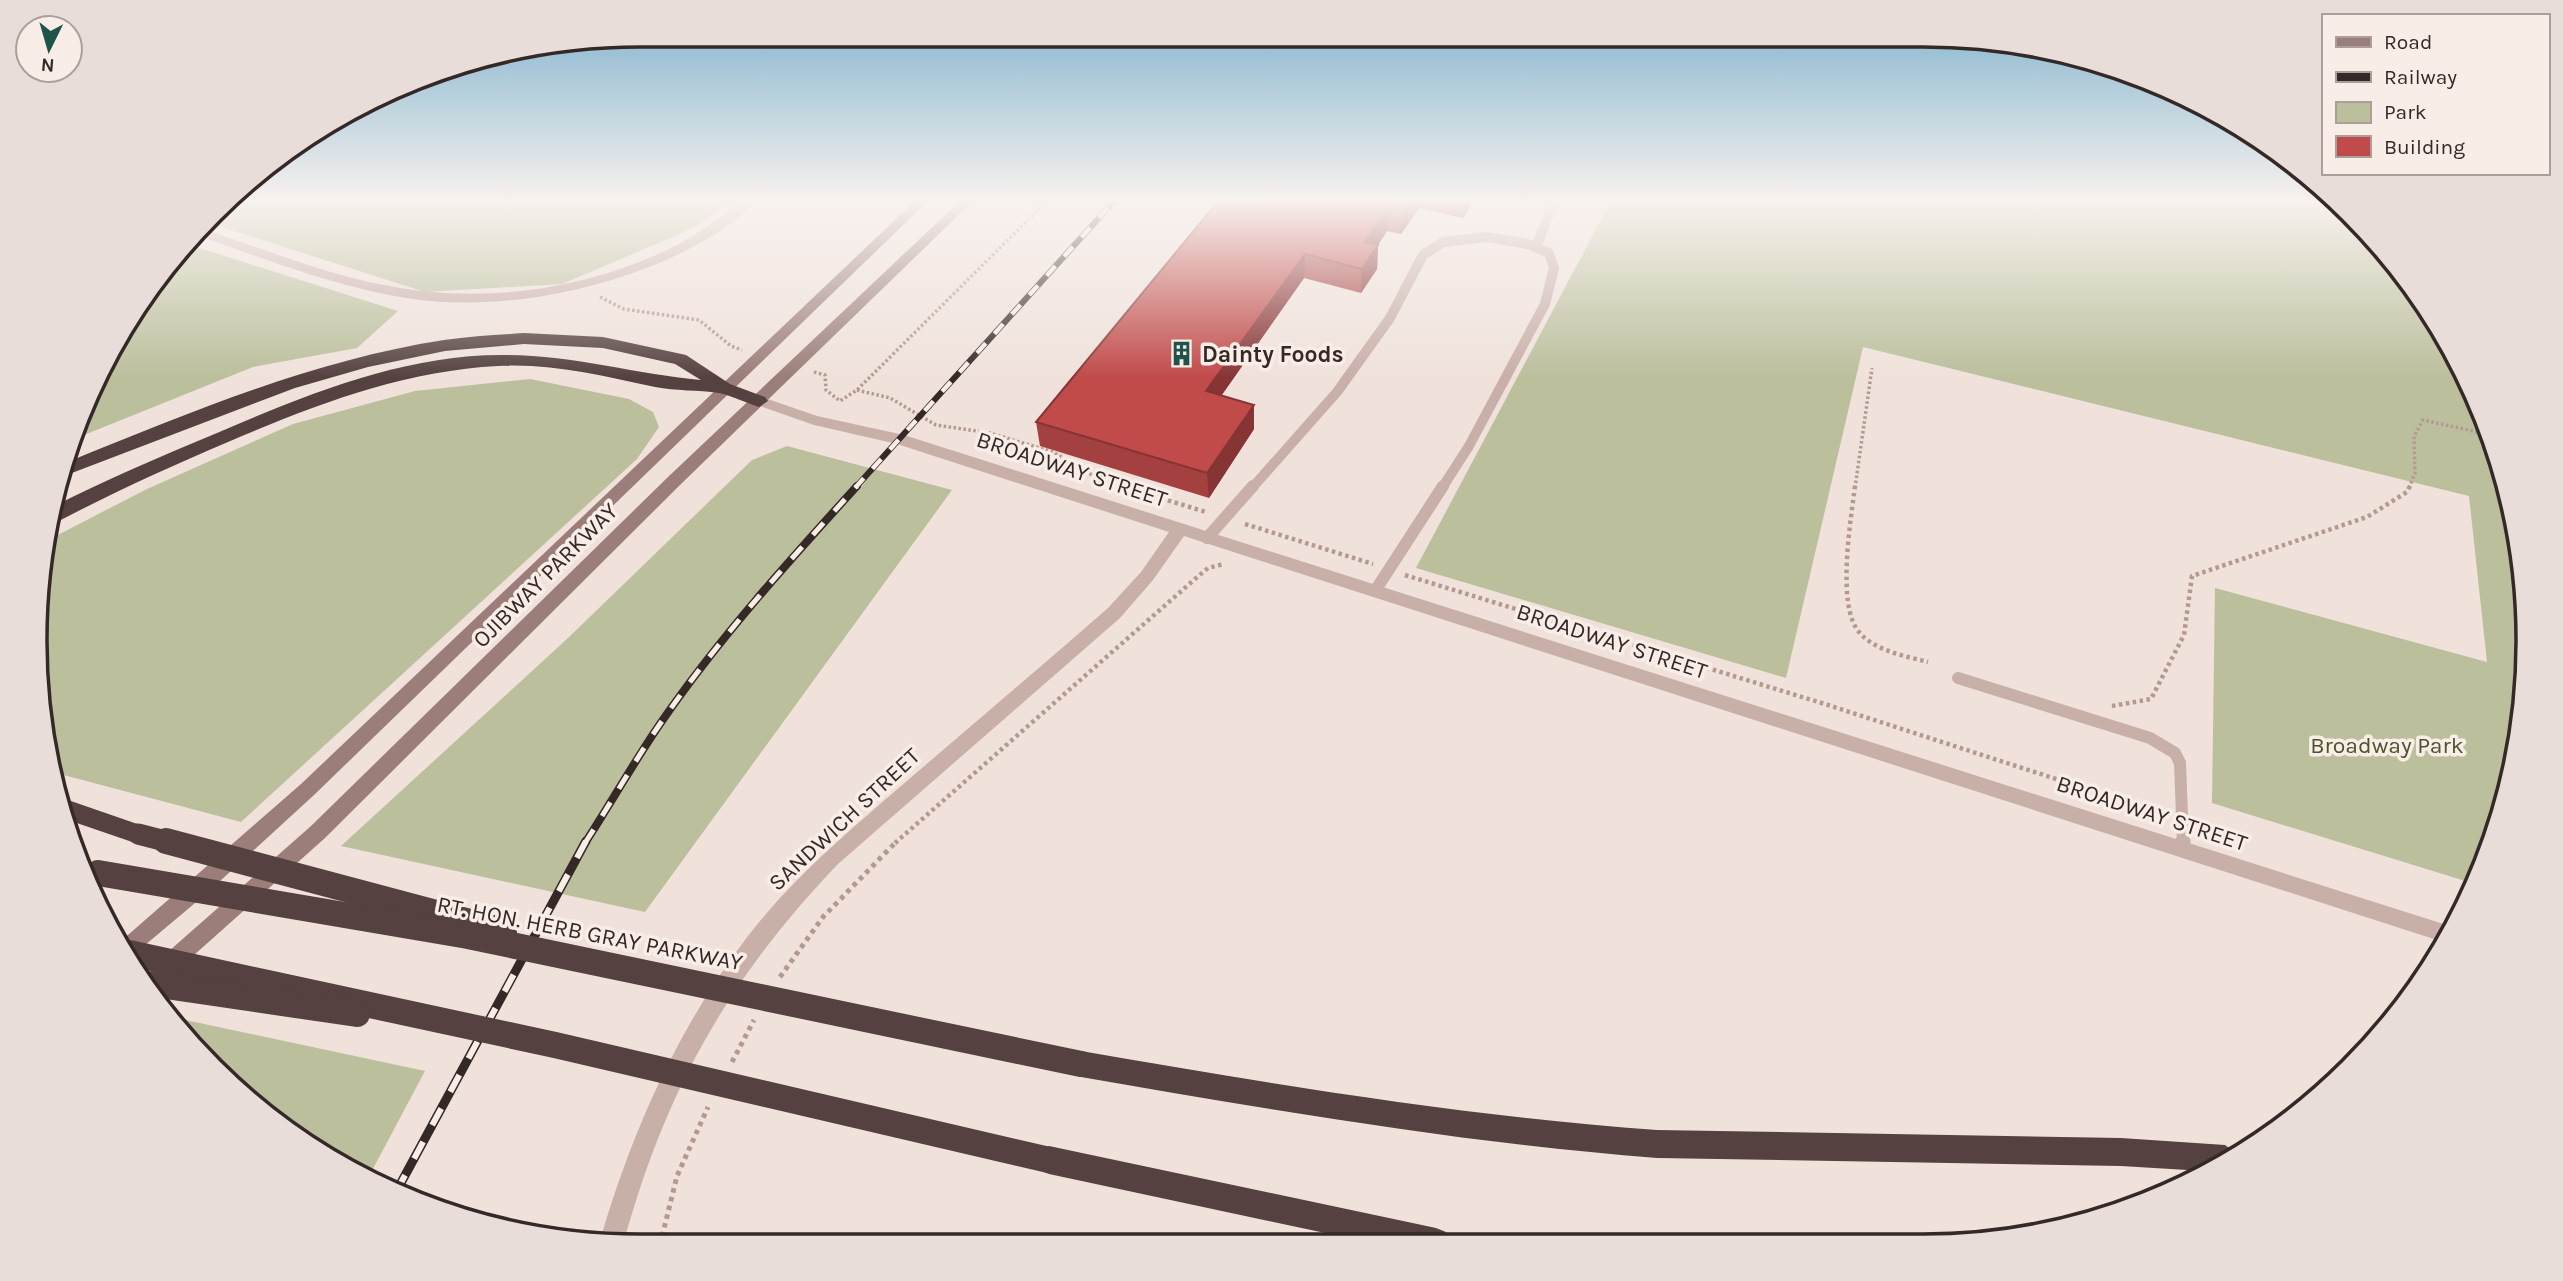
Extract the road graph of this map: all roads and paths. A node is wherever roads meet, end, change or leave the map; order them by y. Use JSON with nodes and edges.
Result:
{"nodes":[{"id":1,"x":280,"y":259,"type":"edge"},
{"id":2,"x":657,"y":259,"type":"edge"},
{"id":3,"x":861,"y":259,"type":"edge"},
{"id":4,"x":907,"y":259,"type":"edge"},
{"id":5,"x":1421,"y":259,"type":"edge"},
{"id":6,"x":1551,"y":259,"type":"edge"},
{"id":7,"x":1872,"y":368,"type":"dead end"},
{"id":8,"x":724,"y":388,"type":"junction"},
{"id":9,"x":858,"y":390,"type":"dead end"},
{"id":10,"x":759,"y":401,"type":"junction"},
{"id":11,"x":2478,"y":432,"type":"edge"},
{"id":12,"x":73,"y":467,"type":"edge"},
{"id":13,"x":62,"y":511,"type":"edge"},
{"id":14,"x":1224,"y":517,"type":"junction"},
{"id":15,"x":1180,"y":529,"type":"junction"},
{"id":16,"x":1207,"y":538,"type":"junction"},
{"id":17,"x":1235,"y":565,"type":"dead end"},
{"id":18,"x":1390,"y":570,"type":"junction"},
{"id":19,"x":1375,"y":592,"type":"junction"},
{"id":20,"x":1928,"y":662,"type":"dead end"},
{"id":21,"x":1958,"y":678,"type":"dead end"},
{"id":22,"x":2098,"y":721,"type":"junction"},
{"id":23,"x":73,"y":812,"type":"edge"},
{"id":24,"x":2182,"y":820,"type":"junction"},
{"id":25,"x":2183,"y":849,"type":"junction"},
{"id":26,"x":94,"y":872,"type":"edge"},
{"id":27,"x":2439,"y":931,"type":"edge"},
{"id":28,"x":133,"y":947,"type":"edge"},
{"id":29,"x":137,"y":953,"type":"edge"},
{"id":30,"x":655,"y":972,"type":"junction"},
{"id":31,"x":779,"y":979,"type":"dead end"},
{"id":32,"x":154,"y":980,"type":"edge"},
{"id":33,"x":156,"y":983,"type":"edge"},
{"id":34,"x":760,"y":1011,"type":"dead end"},
{"id":35,"x":555,"y":1045,"type":"junction"},
{"id":36,"x":729,"y":1067,"type":"dead end"},
{"id":37,"x":711,"y":1101,"type":"dead end"},
{"id":38,"x":2212,"y":1158,"type":"edge"},
{"id":39,"x":615,"y":1233,"type":"edge"},
{"id":40,"x":663,"y":1234,"type":"edge"},
{"id":41,"x":1398,"y":1234,"type":"edge"}],
"edges":[{"from":1,"to":2,"type":"street"},
{"from":3,"to":8,"type":"main road","name":"OJIBWAY PARKWAY"},
{"from":4,"to":10,"type":"main road","name":"OJIBWAY PARKWAY"},
{"from":5,"to":14,"type":"lane"},
{"from":6,"to":18,"type":"lane"},
{"from":7,"to":20,"type":"path"},
{"from":8,"to":10,"type":"highway"},
{"from":8,"to":12,"type":"highway"},
{"from":8,"to":13,"type":"highway"},
{"from":8,"to":28,"type":"main road","name":"OJIBWAY PARKWAY"},
{"from":9,"to":14,"type":"path"},
{"from":10,"to":15,"type":"street","name":"BROADWAY STREET"},
{"from":10,"to":32,"type":"main road","name":"OJIBWAY PARKWAY"},
{"from":11,"to":22,"type":"path"},
{"from":14,"to":16,"type":"lane"},
{"from":14,"to":18,"type":"path"},
{"from":15,"to":16,"type":"street","name":"BROADWAY STREET"},
{"from":15,"to":39,"type":"street","name":"SANDWICH STREET"},
{"from":16,"to":19,"type":"street","name":"BROADWAY STREET"},
{"from":17,"to":31,"type":"path"},
{"from":18,"to":19,"type":"lane"},
{"from":18,"to":24,"type":"path"},
{"from":19,"to":25,"type":"street","name":"BROADWAY STREET"},
{"from":21,"to":22,"type":"lane"},
{"from":22,"to":24,"type":"lane"},
{"from":23,"to":30,"type":"highway","bridge":true},
{"from":24,"to":25,"type":"lane"},
{"from":25,"to":27,"type":"street","name":"BROADWAY STREET"},
{"from":26,"to":30,"type":"highway","name":"RT. HON. HERB GRAY PARKWAY","bridge":true},
{"from":29,"to":35,"type":"highway","bridge":true},
{"from":30,"to":38,"type":"highway","name":"RT. HON. HERB GRAY PARKWAY","bridge":true},
{"from":33,"to":35,"type":"highway","bridge":true},
{"from":34,"to":36,"type":"path"},
{"from":35,"to":41,"type":"highway","bridge":true},
{"from":37,"to":40,"type":"path"}]}
